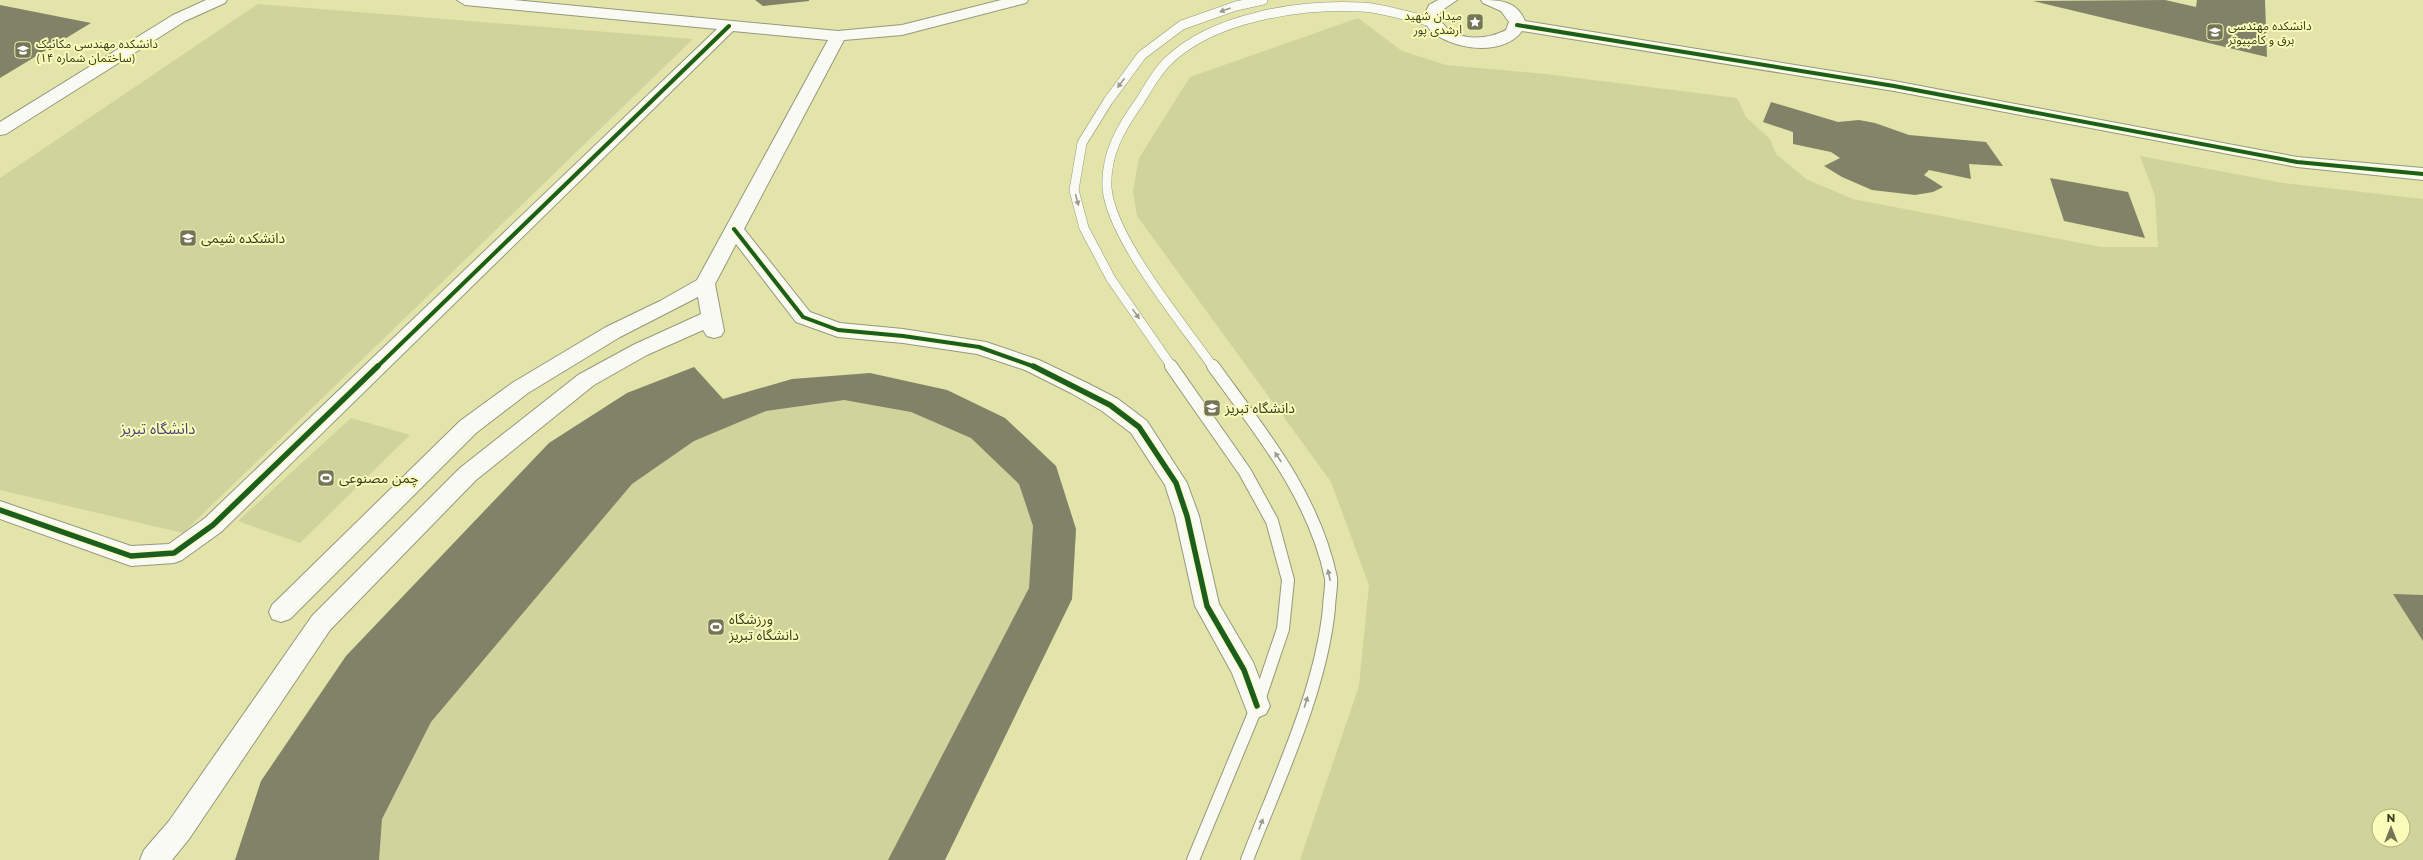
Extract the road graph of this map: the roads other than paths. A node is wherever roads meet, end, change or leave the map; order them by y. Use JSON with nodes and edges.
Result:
{"nodes":[{"id":1,"x":198,"y":0,"type":"edge"},
{"id":2,"x":219,"y":0,"type":"edge"},
{"id":3,"x":465,"y":0,"type":"edge"},
{"id":4,"x":1020,"y":0,"type":"edge"},
{"id":5,"x":1262,"y":0,"type":"edge"},
{"id":6,"x":1450,"y":0,"type":"edge"},
{"id":7,"x":1491,"y":0,"type":"edge"},
{"id":8,"x":515,"y":2,"type":"edge"},
{"id":9,"x":179,"y":18,"type":"junction"},
{"id":10,"x":1432,"y":22,"type":"junction"},
{"id":11,"x":1517,"y":25,"type":"junction"},
{"id":12,"x":729,"y":26,"type":"junction"},
{"id":13,"x":838,"y":36,"type":"junction"},
{"id":14,"x":0,"y":130,"type":"edge"},
{"id":15,"x":2423,"y":174,"type":"edge"},
{"id":16,"x":734,"y":229,"type":"junction"},
{"id":17,"x":705,"y":284,"type":"junction"},
{"id":18,"x":0,"y":510,"type":"edge"},
{"id":19,"x":282,"y":612,"type":"dead end"},
{"id":20,"x":1257,"y":706,"type":"junction"},
{"id":21,"x":154,"y":860,"type":"edge"},
{"id":22,"x":1193,"y":860,"type":"edge"},
{"id":23,"x":1247,"y":860,"type":"edge"}],
"edges":[{"from":1,"to":9,"type":"street"},
{"from":2,"to":9,"type":"street"},
{"from":3,"to":8,"type":"street"},
{"from":4,"to":13,"type":"street"},
{"from":5,"to":20,"type":"lane","one_way":true},
{"from":6,"to":10,"type":"street"},
{"from":7,"to":11,"type":"street"},
{"from":8,"to":12,"type":"street"},
{"from":9,"to":14,"type":"street"},
{"from":10,"to":11,"type":"street"},
{"from":23,"to":10,"type":"lane","one_way":true},
{"from":11,"to":15,"type":"street"},
{"from":12,"to":13,"type":"street"},
{"from":12,"to":18,"type":"street"},
{"from":13,"to":16,"type":"street"},
{"from":16,"to":17,"type":"street"},
{"from":16,"to":20,"type":"street"},
{"from":17,"to":19,"type":"street"},
{"from":17,"to":21,"type":"street"},
{"from":20,"to":22,"type":"lane"}]}
